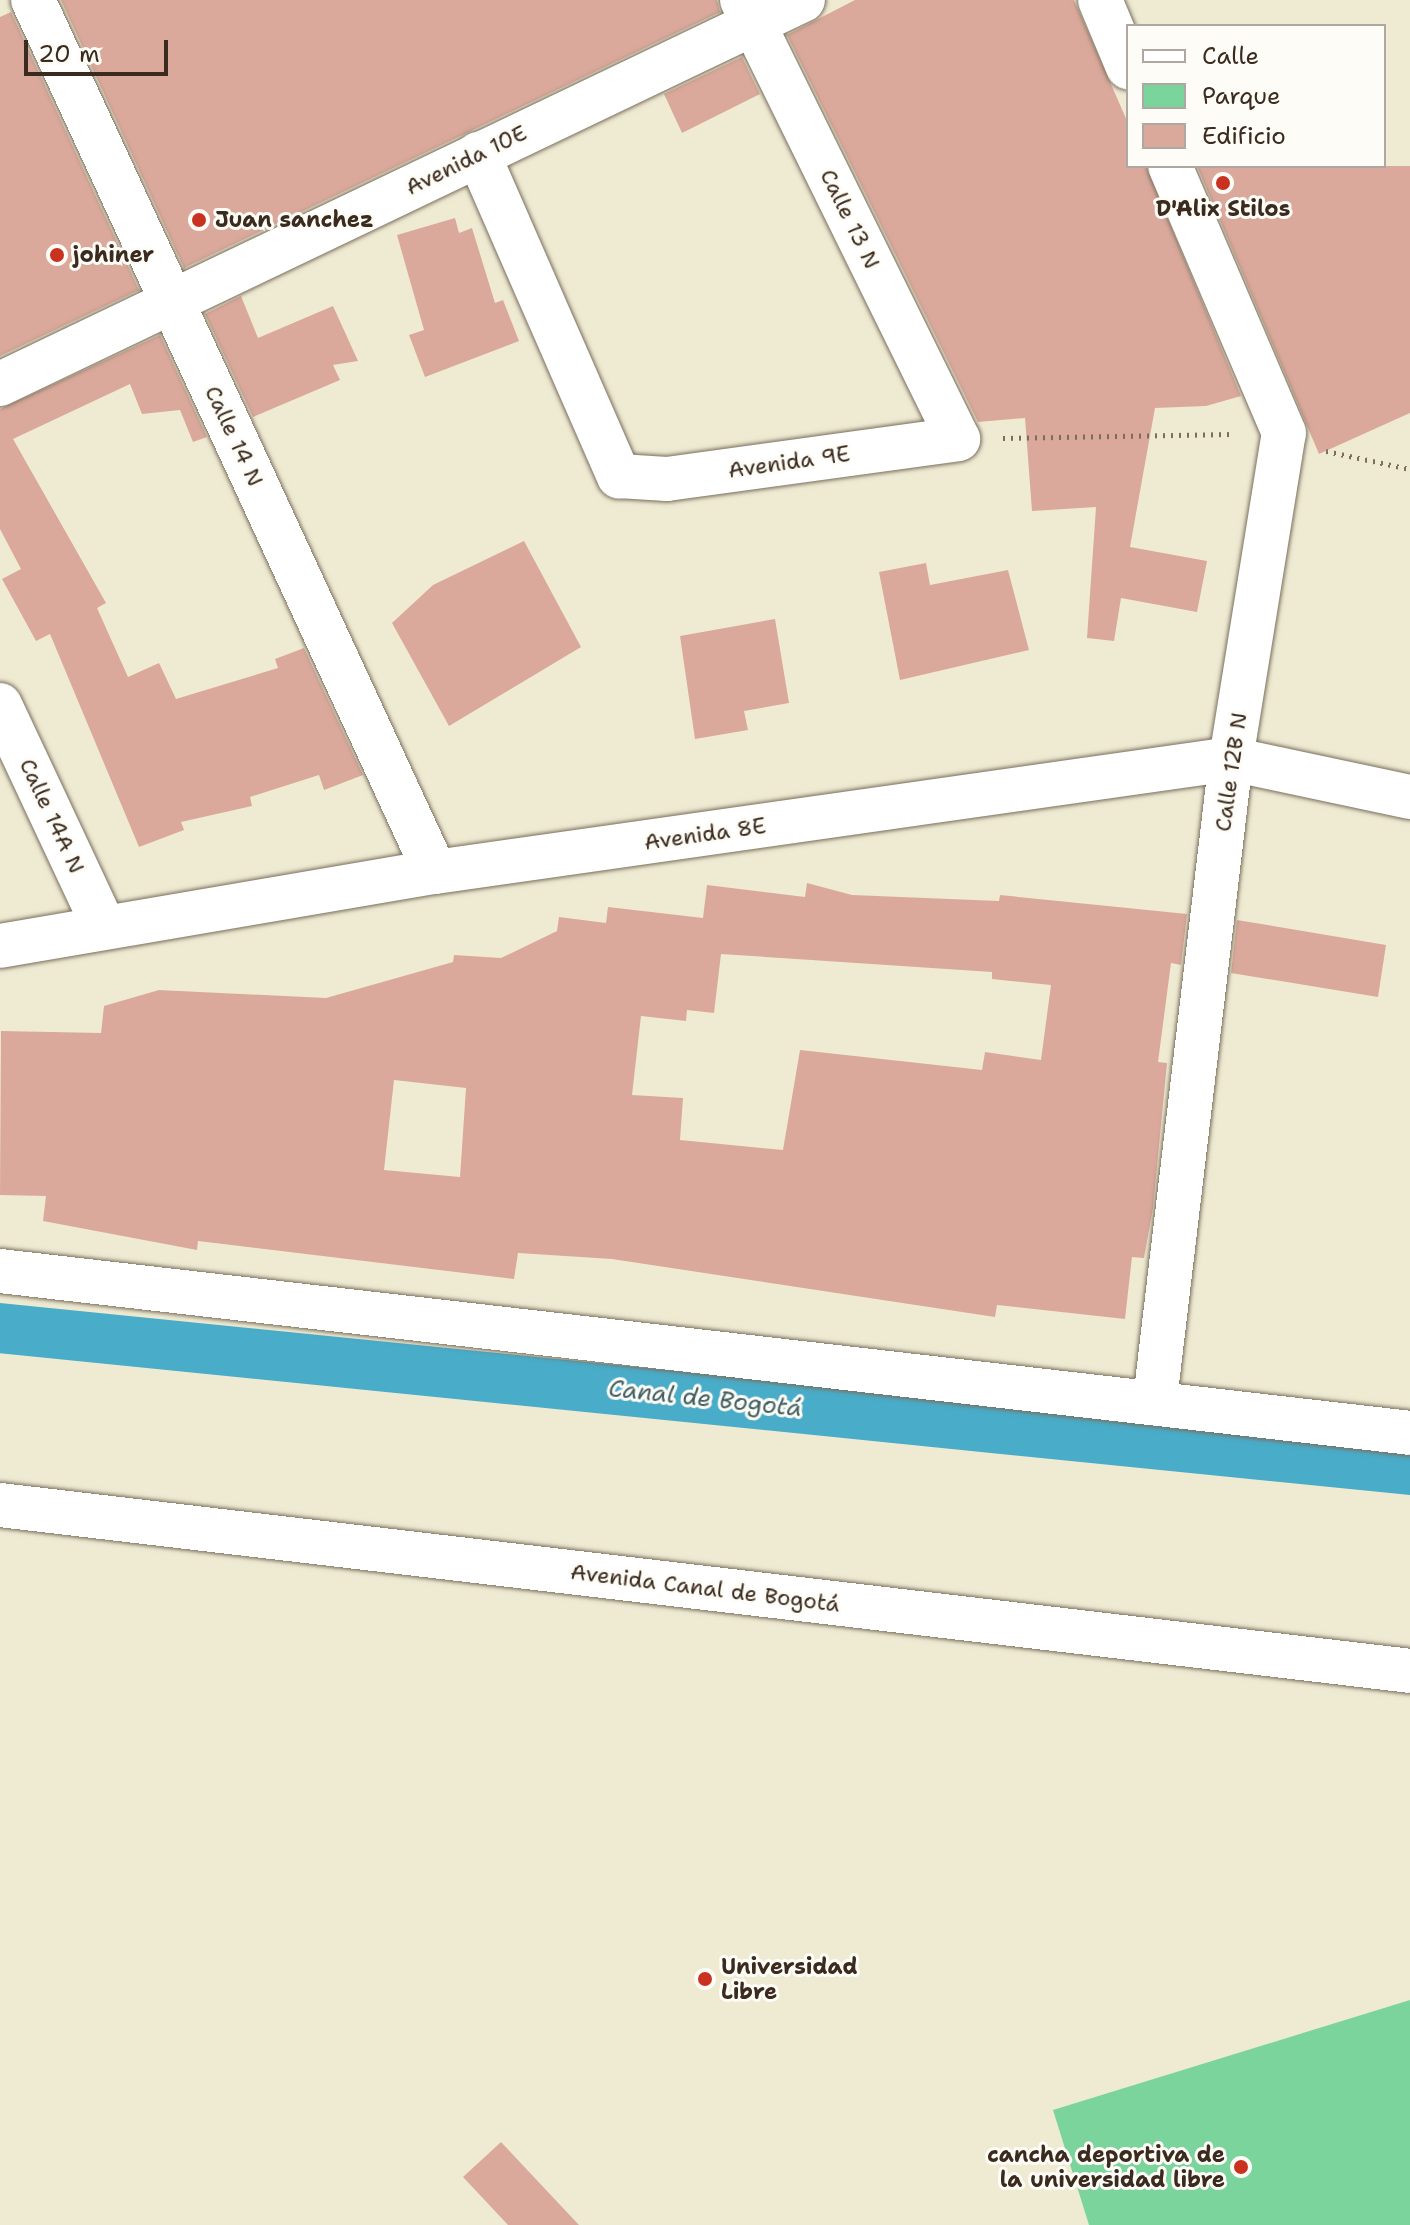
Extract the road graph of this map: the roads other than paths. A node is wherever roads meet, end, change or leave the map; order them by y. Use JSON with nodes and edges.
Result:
{"nodes":[{"id":1,"x":33,"y":0,"type":"edge"},
{"id":2,"x":803,"y":0,"type":"edge"},
{"id":3,"x":1100,"y":0,"type":"edge"},
{"id":4,"x":748,"y":12,"type":"edge"},
{"id":5,"x":1126,"y":62,"type":"edge"},
{"id":6,"x":478,"y":154,"type":"junction"},
{"id":7,"x":1171,"y":168,"type":"edge"},
{"id":8,"x":173,"y":301,"type":"junction"},
{"id":9,"x":0,"y":384,"type":"edge"},
{"id":10,"x":958,"y":439,"type":"joint"},
{"id":11,"x":0,"y":705,"type":"edge"},
{"id":12,"x":1231,"y":759,"type":"junction"},
{"id":13,"x":1410,"y":797,"type":"edge"},
{"id":14,"x":435,"y":872,"type":"junction"},
{"id":15,"x":104,"y":927,"type":"junction"},
{"id":16,"x":0,"y":946,"type":"edge"},
{"id":17,"x":0,"y":1271,"type":"edge"},
{"id":18,"x":1155,"y":1400,"type":"junction"},
{"id":19,"x":1410,"y":1433,"type":"edge"},
{"id":20,"x":0,"y":1505,"type":"edge"},
{"id":21,"x":1410,"y":1671,"type":"edge"}],
"edges":[{"from":1,"to":8,"type":"street","name":"Calle 14 N"},
{"from":2,"to":4,"type":"street","name":"Avenida 10E"},
{"from":3,"to":5,"type":"street"},
{"from":4,"to":6,"type":"street","name":"Avenida 10E"},
{"from":4,"to":10,"type":"street","name":"Calle 13 N"},
{"from":6,"to":8,"type":"street","name":"Avenida 10E"},
{"from":6,"to":10,"type":"street","name":"Avenida 9E"},
{"from":7,"to":12,"type":"street","name":"Calle 12B N"},
{"from":8,"to":9,"type":"street","name":"Avenida 10E"},
{"from":8,"to":14,"type":"street","name":"Calle 14 N"},
{"from":11,"to":15,"type":"street","name":"Calle 14A N"},
{"from":12,"to":13,"type":"street","name":"Avenida 8E"},
{"from":12,"to":14,"type":"street","name":"Avenida 8E"},
{"from":12,"to":18,"type":"street","name":"Calle 12B N"},
{"from":14,"to":15,"type":"street","name":"Avenida 8E"},
{"from":15,"to":16,"type":"street","name":"Avenida 8E"},
{"from":17,"to":18,"type":"street"},
{"from":18,"to":19,"type":"street"},
{"from":20,"to":21,"type":"street","name":"Avenida Canal de Bogotá"}]}
